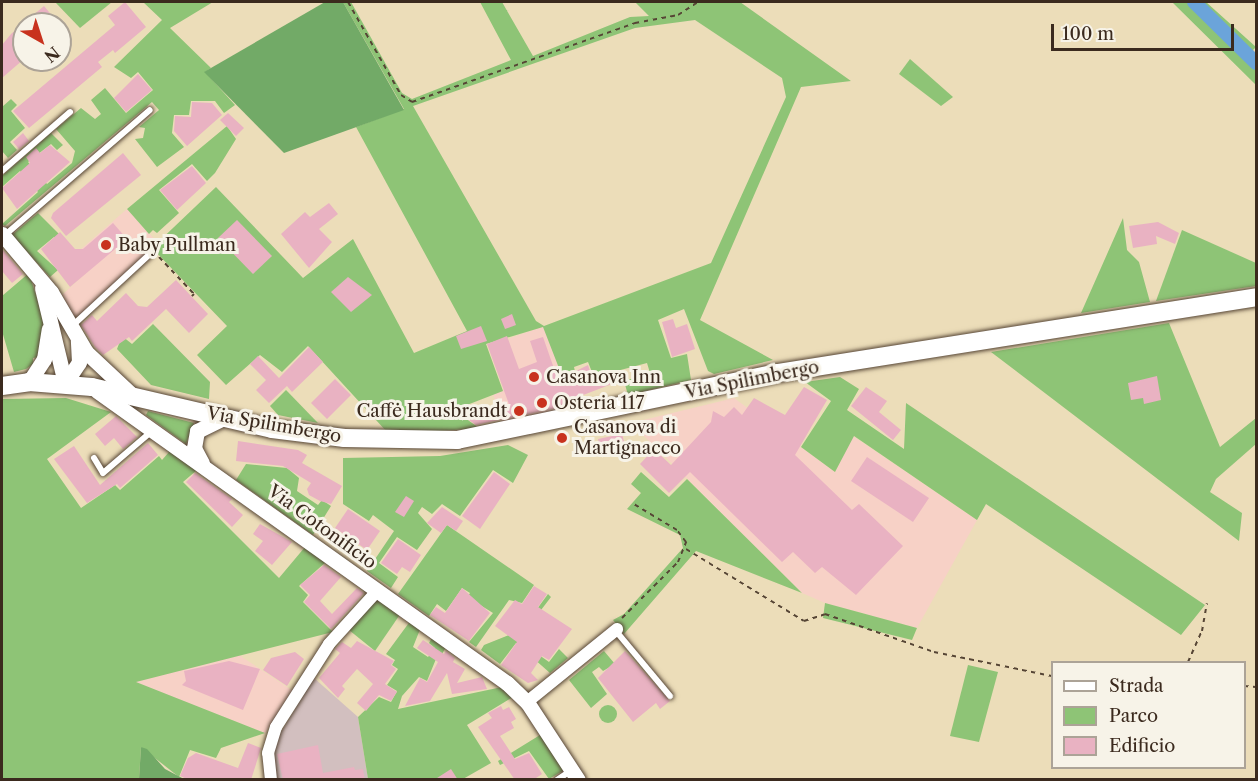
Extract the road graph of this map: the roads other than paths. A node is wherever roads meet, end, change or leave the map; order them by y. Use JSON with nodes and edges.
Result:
{"nodes":[{"id":1,"x":150,"y":110,"type":"dead end"},
{"id":2,"x":70,"y":111,"type":"dead end"},
{"id":3,"x":2,"y":171,"type":"edge"},
{"id":4,"x":2,"y":235,"type":"edge"},
{"id":5,"x":151,"y":253,"type":"road end"},
{"id":6,"x":34,"y":271,"type":"junction"},
{"id":7,"x":1257,"y":297,"type":"edge"},
{"id":8,"x":50,"y":320,"type":"junction"},
{"id":9,"x":74,"y":333,"type":"junction"},
{"id":10,"x":29,"y":382,"type":"junction"},
{"id":11,"x":65,"y":383,"type":"junction"},
{"id":12,"x":2,"y":386,"type":"edge"},
{"id":13,"x":92,"y":387,"type":"junction"},
{"id":14,"x":134,"y":396,"type":"junction"},
{"id":15,"x":224,"y":418,"type":"junction"},
{"id":16,"x":155,"y":429,"type":"junction"},
{"id":17,"x":94,"y":458,"type":"dead end"},
{"id":18,"x":203,"y":466,"type":"junction"},
{"id":19,"x":377,"y":591,"type":"junction"},
{"id":20,"x":616,"y":629,"type":"joint"},
{"id":21,"x":670,"y":696,"type":"dead end"},
{"id":22,"x":526,"y":702,"type":"junction"},
{"id":23,"x":575,"y":775,"type":"edge"},
{"id":24,"x":271,"y":780,"type":"edge"},
{"id":25,"x":557,"y":780,"type":"edge"}],
"edges":[{"from":1,"to":4,"type":"lane"},
{"from":2,"to":3,"type":"lane"},
{"from":4,"to":6,"type":"street"},
{"from":5,"to":9,"type":"lane"},
{"from":6,"to":8,"type":"street"},
{"from":6,"to":9,"type":"street"},
{"from":7,"to":15,"type":"main road","name":"Via Spilimbergo"},
{"from":8,"to":10,"type":"street"},
{"from":8,"to":11,"type":"street"},
{"from":9,"to":11,"type":"street"},
{"from":9,"to":14,"type":"street"},
{"from":10,"to":11,"type":"main road","name":"Via Spilimbergo"},
{"from":10,"to":12,"type":"main road","name":"Via Spilimbergo"},
{"from":11,"to":13,"type":"main road","name":"Via Spilimbergo"},
{"from":13,"to":14,"type":"main road","name":"Via Spilimbergo"},
{"from":13,"to":16,"type":"street","name":"Via Cotonificio"},
{"from":14,"to":15,"type":"main road","name":"Via Spilimbergo"},
{"from":15,"to":18,"type":"street"},
{"from":16,"to":17,"type":"lane"},
{"from":16,"to":18,"type":"street","name":"Via Cotonificio"},
{"from":18,"to":19,"type":"street","name":"Via Cotonificio"},
{"from":19,"to":22,"type":"street","name":"Via Cotonificio"},
{"from":19,"to":24,"type":"street"},
{"from":20,"to":21,"type":"lane"},
{"from":20,"to":22,"type":"street"},
{"from":22,"to":23,"type":"street","name":"Via Cotonificio"},
{"from":23,"to":25,"type":"lane"}]}
